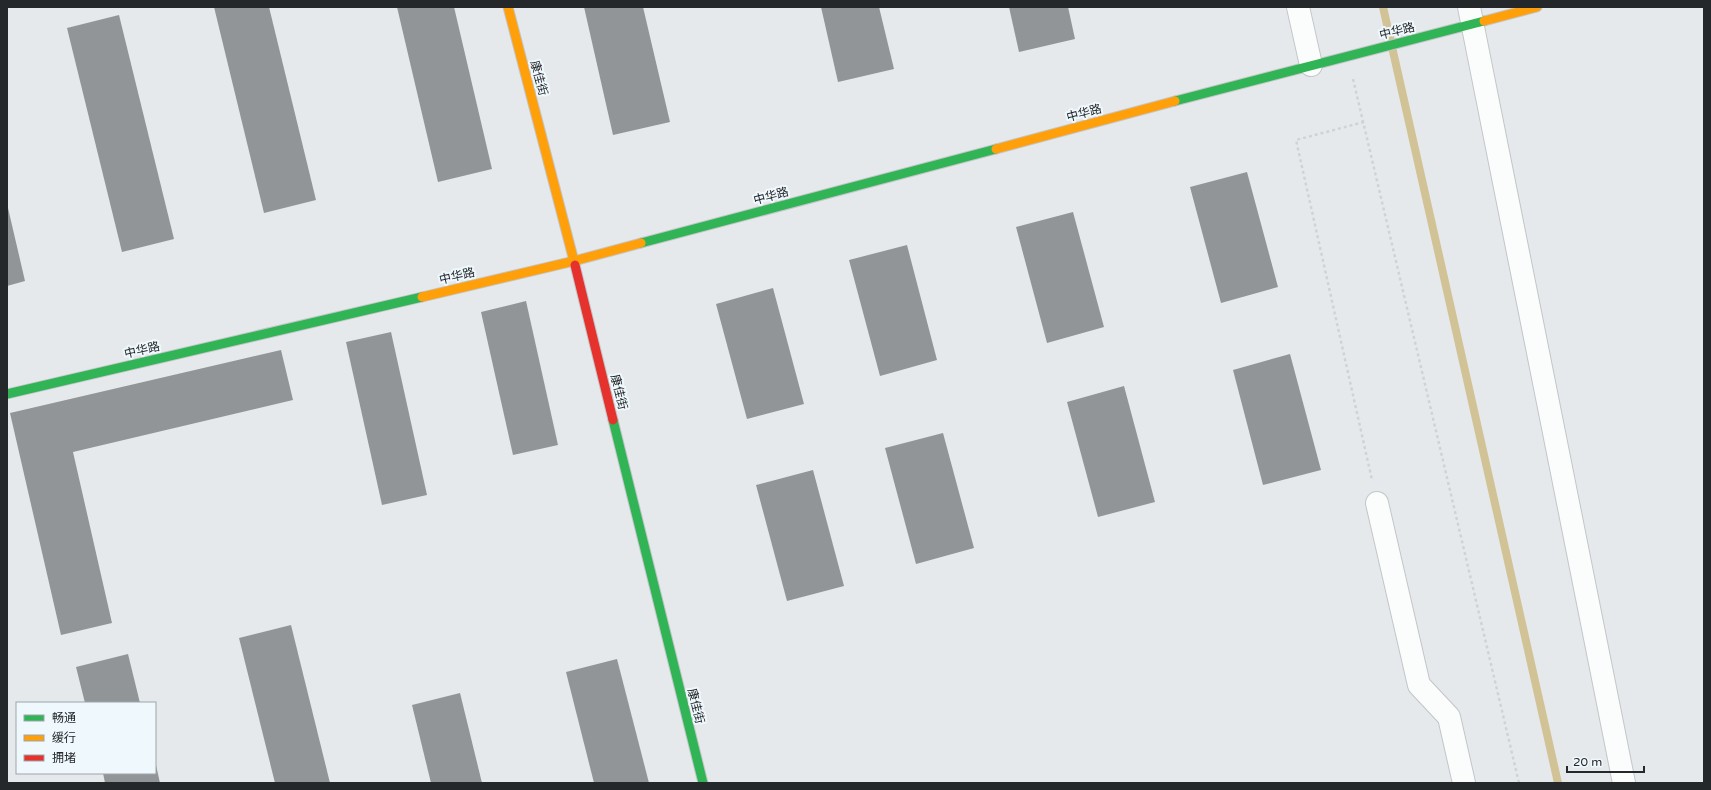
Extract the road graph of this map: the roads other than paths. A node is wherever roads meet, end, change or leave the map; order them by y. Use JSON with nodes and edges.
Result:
{"nodes":[{"id":1,"x":508,"y":7,"type":"edge"},
{"id":2,"x":1298,"y":7,"type":"edge"},
{"id":3,"x":1537,"y":7,"type":"edge"},
{"id":4,"x":1471,"y":15,"type":"edge"},
{"id":5,"x":1311,"y":65,"type":"junction"},
{"id":6,"x":574,"y":261,"type":"junction"},
{"id":7,"x":7,"y":394,"type":"edge"},
{"id":8,"x":1377,"y":504,"type":"road end"},
{"id":9,"x":703,"y":783,"type":"edge"},
{"id":10,"x":1464,"y":783,"type":"edge"},
{"id":11,"x":1624,"y":783,"type":"edge"}],
"edges":[{"from":1,"to":6,"type":"street","name":"康佳街"},
{"from":2,"to":5,"type":"street"},
{"from":3,"to":4,"type":"street","name":"中华路"},
{"from":4,"to":5,"type":"street","name":"中华路"},
{"from":4,"to":11,"type":"street"},
{"from":5,"to":6,"type":"street","name":"中华路"},
{"from":6,"to":7,"type":"street","name":"中华路"},
{"from":6,"to":9,"type":"street","name":"康佳街"},
{"from":8,"to":10,"type":"street"}]}
